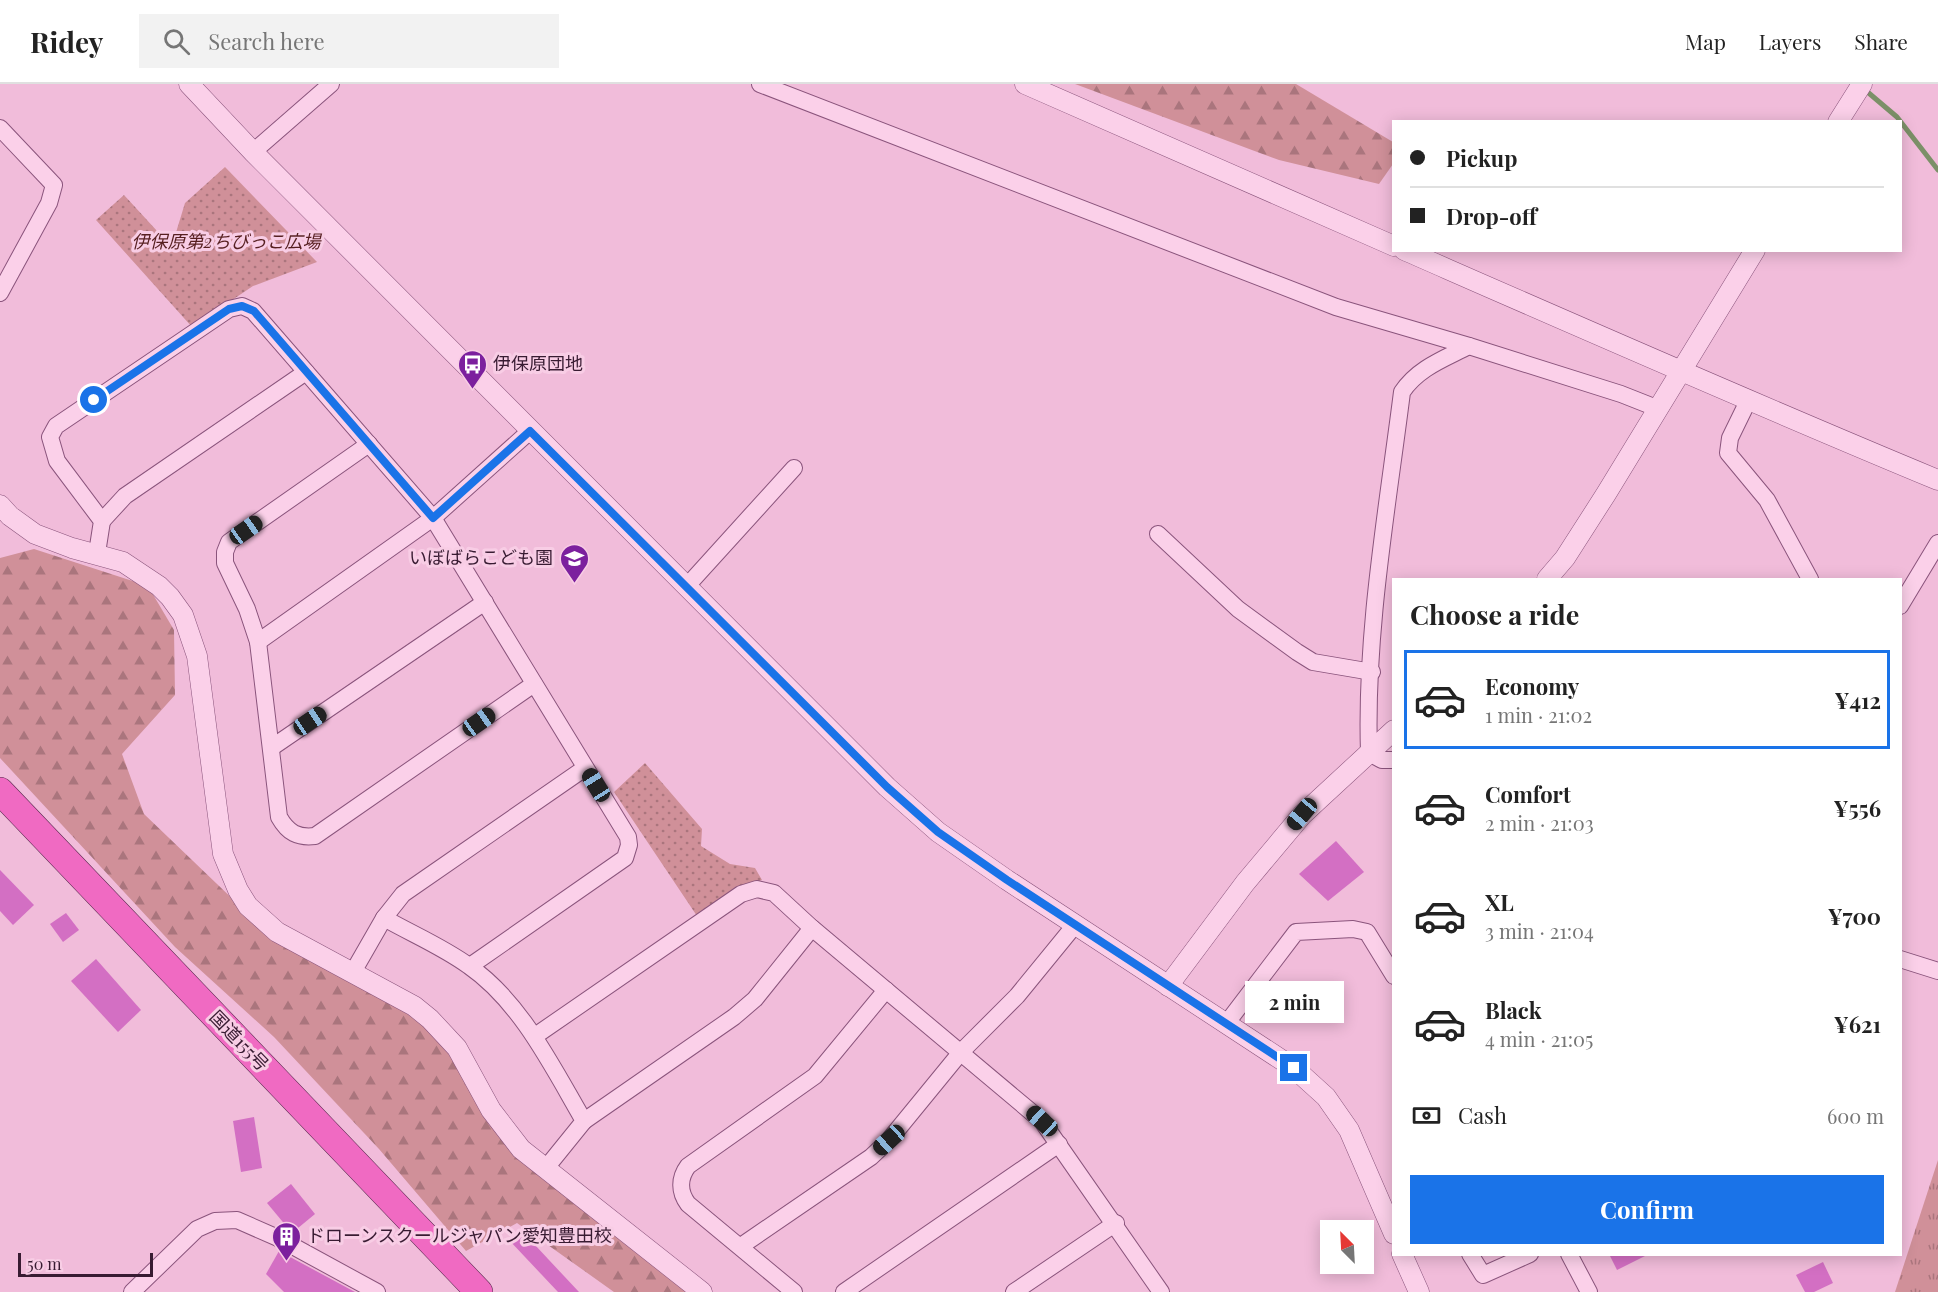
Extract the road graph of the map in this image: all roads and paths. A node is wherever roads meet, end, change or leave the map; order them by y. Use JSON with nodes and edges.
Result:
{"nodes":[{"id":1,"x":189,"y":84,"type":"edge"},
{"id":2,"x":331,"y":84,"type":"edge"},
{"id":3,"x":760,"y":84,"type":"edge"},
{"id":4,"x":1025,"y":84,"type":"edge"},
{"id":5,"x":1858,"y":90,"type":"edge"},
{"id":6,"x":1839,"y":120,"type":"edge"},
{"id":7,"x":3,"y":136,"type":"edge"},
{"id":8,"x":253,"y":152,"type":"junction"},
{"id":9,"x":1392,"y":245,"type":"edge"},
{"id":10,"x":1409,"y":252,"type":"edge"},
{"id":11,"x":1754,"y":252,"type":"edge"},
{"id":12,"x":0,"y":293,"type":"edge"},
{"id":13,"x":1469,"y":346,"type":"junction"},
{"id":14,"x":306,"y":372,"type":"junction"},
{"id":15,"x":1681,"y":373,"type":"junction"},
{"id":16,"x":1749,"y":399,"type":"junction"},
{"id":17,"x":1659,"y":410,"type":"junction"},
{"id":18,"x":530,"y":431,"type":"junction"},
{"id":19,"x":369,"y":444,"type":"junction"},
{"id":20,"x":794,"y":468,"type":"dead end"},
{"id":21,"x":1933,"y":478,"type":"edge"},
{"id":22,"x":0,"y":505,"type":"edge"},
{"id":23,"x":433,"y":518,"type":"junction"},
{"id":24,"x":102,"y":521,"type":"junction"},
{"id":25,"x":1158,"y":534,"type":"dead end"},
{"id":26,"x":1938,"y":543,"type":"edge"},
{"id":27,"x":97,"y":553,"type":"junction"},
{"id":28,"x":1548,"y":578,"type":"edge"},
{"id":29,"x":1809,"y":578,"type":"edge"},
{"id":30,"x":687,"y":586,"type":"junction"},
{"id":31,"x":485,"y":602,"type":"junction"},
{"id":32,"x":1902,"y":603,"type":"edge"},
{"id":33,"x":258,"y":642,"type":"junction"},
{"id":34,"x":1372,"y":672,"type":"junction"},
{"id":35,"x":534,"y":684,"type":"junction"},
{"id":36,"x":1392,"y":732,"type":"edge"},
{"id":37,"x":271,"y":748,"type":"junction"},
{"id":38,"x":1369,"y":753,"type":"junction"},
{"id":39,"x":1392,"y":760,"type":"edge"},
{"id":40,"x":585,"y":768,"type":"junction"},
{"id":41,"x":0,"y":791,"type":"edge"},
{"id":42,"x":384,"y":918,"type":"junction"},
{"id":43,"x":1075,"y":925,"type":"junction"},
{"id":44,"x":812,"y":928,"type":"junction"},
{"id":45,"x":1902,"y":960,"type":"edge"},
{"id":46,"x":470,"y":966,"type":"junction"},
{"id":47,"x":1392,"y":969,"type":"edge"},
{"id":48,"x":1938,"y":971,"type":"edge"},
{"id":49,"x":353,"y":972,"type":"junction"},
{"id":50,"x":1168,"y":986,"type":"junction"},
{"id":51,"x":886,"y":990,"type":"junction"},
{"id":52,"x":1226,"y":1024,"type":"junction"},
{"id":53,"x":535,"y":1036,"type":"junction"},
{"id":54,"x":961,"y":1052,"type":"junction"},
{"id":55,"x":584,"y":1121,"type":"junction"},
{"id":56,"x":1059,"y":1144,"type":"junction"},
{"id":57,"x":546,"y":1168,"type":"junction"},
{"id":58,"x":1116,"y":1223,"type":"junction"},
{"id":59,"x":1392,"y":1229,"type":"edge"},
{"id":60,"x":741,"y":1246,"type":"junction"},
{"id":61,"x":1403,"y":1256,"type":"edge"},
{"id":62,"x":1471,"y":1256,"type":"edge"},
{"id":63,"x":1526,"y":1256,"type":"edge"},
{"id":64,"x":1570,"y":1256,"type":"edge"},
{"id":65,"x":132,"y":1292,"type":"edge"},
{"id":66,"x":377,"y":1292,"type":"edge"},
{"id":67,"x":478,"y":1292,"type":"edge"},
{"id":68,"x":702,"y":1292,"type":"edge"},
{"id":69,"x":794,"y":1292,"type":"edge"},
{"id":70,"x":844,"y":1292,"type":"edge"},
{"id":71,"x":1014,"y":1292,"type":"edge"},
{"id":72,"x":1161,"y":1292,"type":"edge"},
{"id":73,"x":1419,"y":1292,"type":"edge"},
{"id":74,"x":1589,"y":1292,"type":"edge"}],
"edges":[{"from":1,"to":8,"type":"street"},
{"from":2,"to":8,"type":"street"},
{"from":3,"to":13,"type":"street"},
{"from":4,"to":9,"type":"street"},
{"from":5,"to":6,"type":"street"},
{"from":7,"to":12,"type":"street"},
{"from":8,"to":18,"type":"street"},
{"from":10,"to":15,"type":"street"},
{"from":11,"to":15,"type":"street"},
{"from":13,"to":17,"type":"street"},
{"from":13,"to":34,"type":"street"},
{"from":14,"to":19,"type":"street"},
{"from":14,"to":24,"type":"street"},
{"from":14,"to":24,"type":"street"},
{"from":15,"to":16,"type":"street"},
{"from":15,"to":17,"type":"street"},
{"from":16,"to":21,"type":"street"},
{"from":16,"to":29,"type":"street"},
{"from":17,"to":28,"type":"street"},
{"from":18,"to":23,"type":"street"},
{"from":18,"to":30,"type":"street"},
{"from":19,"to":23,"type":"street"},
{"from":19,"to":33,"type":"street"},
{"from":20,"to":30,"type":"street"},
{"from":22,"to":27,"type":"street"},
{"from":23,"to":31,"type":"street"},
{"from":23,"to":33,"type":"street"},
{"from":24,"to":27,"type":"street"},
{"from":25,"to":34,"type":"street"},
{"from":26,"to":32,"type":"street"},
{"from":27,"to":49,"type":"street"},
{"from":30,"to":43,"type":"street"},
{"from":31,"to":35,"type":"street"},
{"from":31,"to":37,"type":"street"},
{"from":33,"to":37,"type":"street"},
{"from":34,"to":38,"type":"street"},
{"from":35,"to":37,"type":"street"},
{"from":35,"to":40,"type":"street"},
{"from":36,"to":38,"type":"street"},
{"from":38,"to":39,"type":"street"},
{"from":38,"to":50,"type":"street"},
{"from":40,"to":42,"type":"street"},
{"from":40,"to":46,"type":"street"},
{"from":41,"to":67,"type":"highway","name":"国道155号"},
{"from":42,"to":46,"type":"street"},
{"from":42,"to":49,"type":"street"},
{"from":43,"to":50,"type":"street"},
{"from":43,"to":54,"type":"street"},
{"from":44,"to":51,"type":"street"},
{"from":44,"to":53,"type":"street"},
{"from":44,"to":55,"type":"street"},
{"from":45,"to":48,"type":"street"},
{"from":46,"to":53,"type":"street"},
{"from":47,"to":52,"type":"street"},
{"from":49,"to":57,"type":"street"},
{"from":50,"to":52,"type":"street"},
{"from":51,"to":54,"type":"street"},
{"from":51,"to":60,"type":"street"},
{"from":52,"to":59,"type":"street"},
{"from":53,"to":55,"type":"street"},
{"from":54,"to":56,"type":"street"},
{"from":54,"to":60,"type":"street"},
{"from":55,"to":57,"type":"street"},
{"from":56,"to":58,"type":"street"},
{"from":56,"to":70,"type":"street"},
{"from":57,"to":68,"type":"street"},
{"from":58,"to":71,"type":"street"},
{"from":58,"to":72,"type":"street"},
{"from":60,"to":69,"type":"street"},
{"from":61,"to":73,"type":"street"},
{"from":62,"to":63,"type":"street"},
{"from":64,"to":74,"type":"street"},
{"from":65,"to":66,"type":"street"}]}
